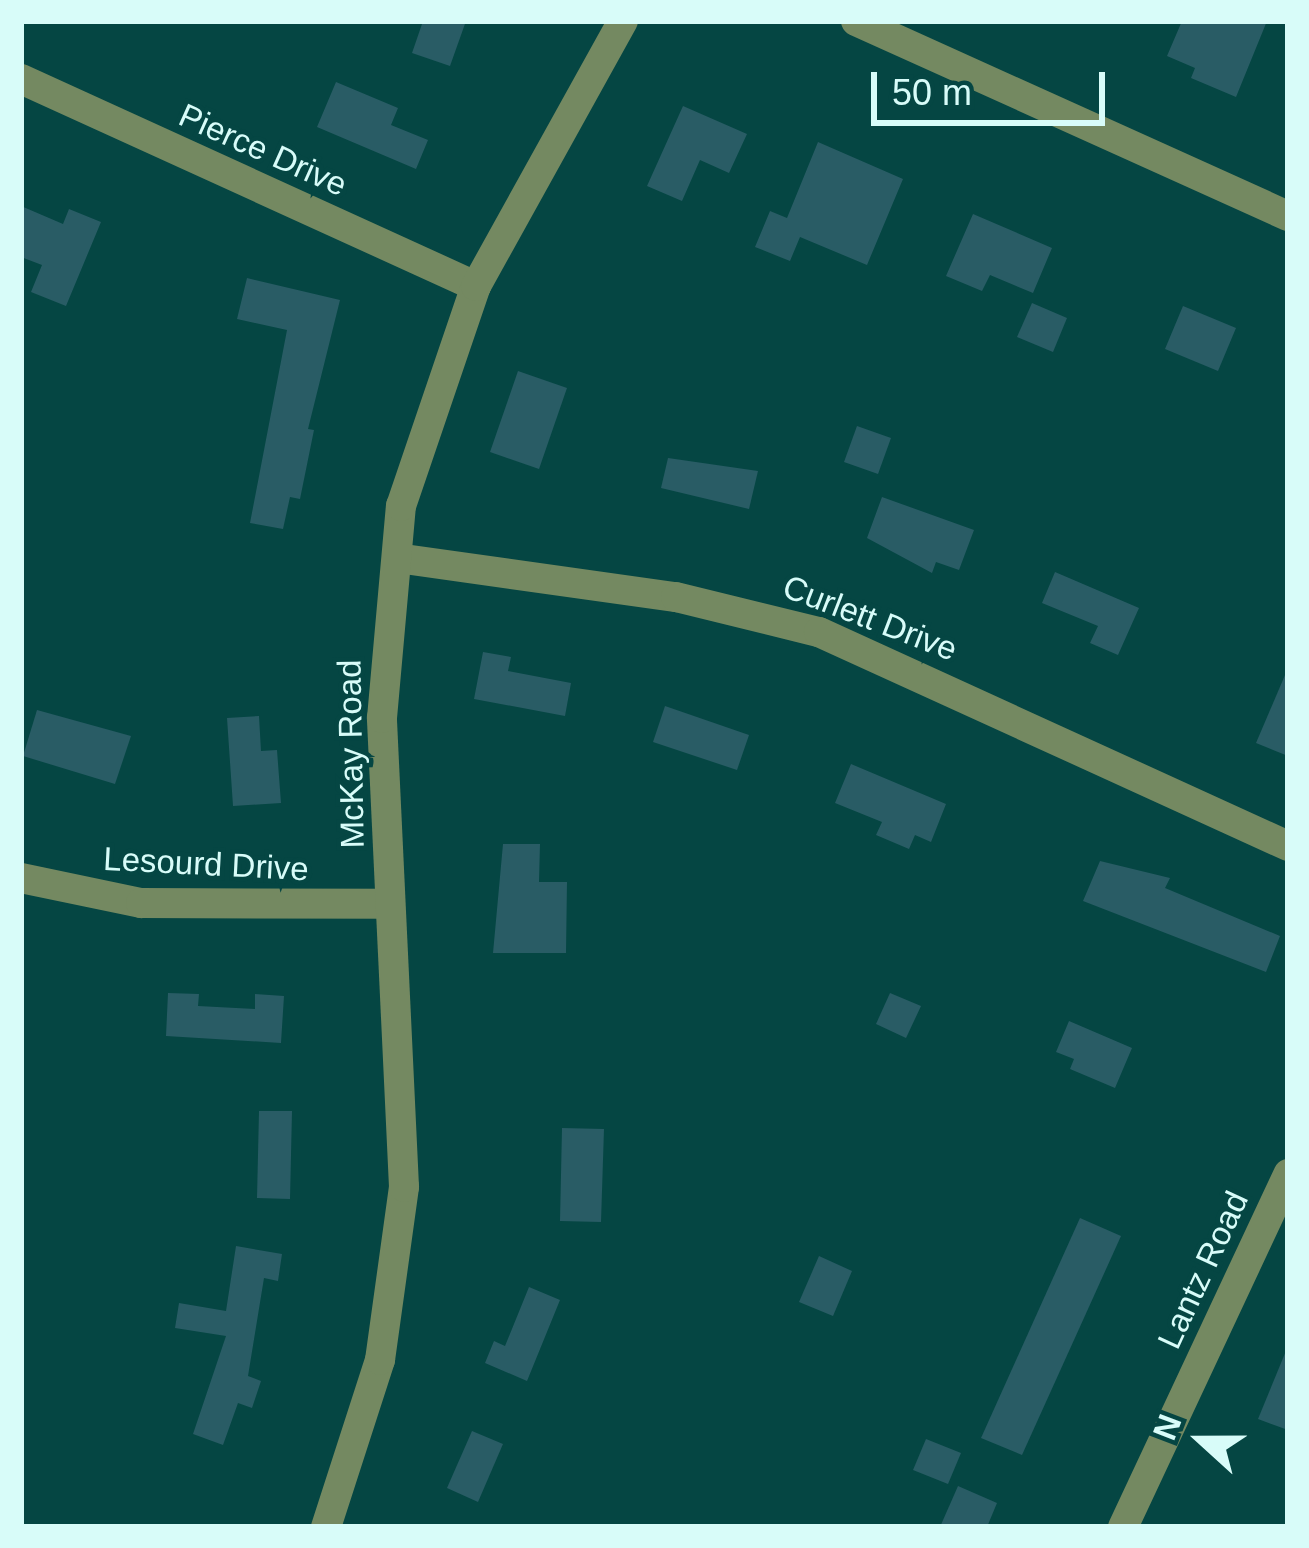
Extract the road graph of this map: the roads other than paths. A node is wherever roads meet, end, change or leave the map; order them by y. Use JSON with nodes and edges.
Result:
{"nodes":[{"id":1,"x":623,"y":21,"type":"edge"},
{"id":2,"x":856,"y":21,"type":"edge"},
{"id":3,"x":21,"y":79,"type":"edge"},
{"id":4,"x":1288,"y":216,"type":"edge"},
{"id":5,"x":476,"y":286,"type":"junction"},
{"id":6,"x":397,"y":558,"type":"junction"},
{"id":7,"x":1288,"y":846,"type":"edge"},
{"id":8,"x":21,"y":878,"type":"edge"},
{"id":9,"x":389,"y":904,"type":"junction"},
{"id":10,"x":1288,"y":1174,"type":"edge"},
{"id":11,"x":326,"y":1527,"type":"edge"},
{"id":12,"x":1123,"y":1527,"type":"edge"}],
"edges":[{"from":1,"to":5,"type":"street","name":"McKay Road"},
{"from":2,"to":4,"type":"street"},
{"from":3,"to":5,"type":"street","name":"Pierce Drive"},
{"from":5,"to":6,"type":"street","name":"McKay Road"},
{"from":6,"to":7,"type":"street","name":"Curlett Drive"},
{"from":6,"to":9,"type":"street","name":"McKay Road"},
{"from":8,"to":9,"type":"street","name":"Lesourd Drive"},
{"from":9,"to":11,"type":"street","name":"McKay Road"},
{"from":10,"to":12,"type":"street","name":"Lantz Road"}]}
